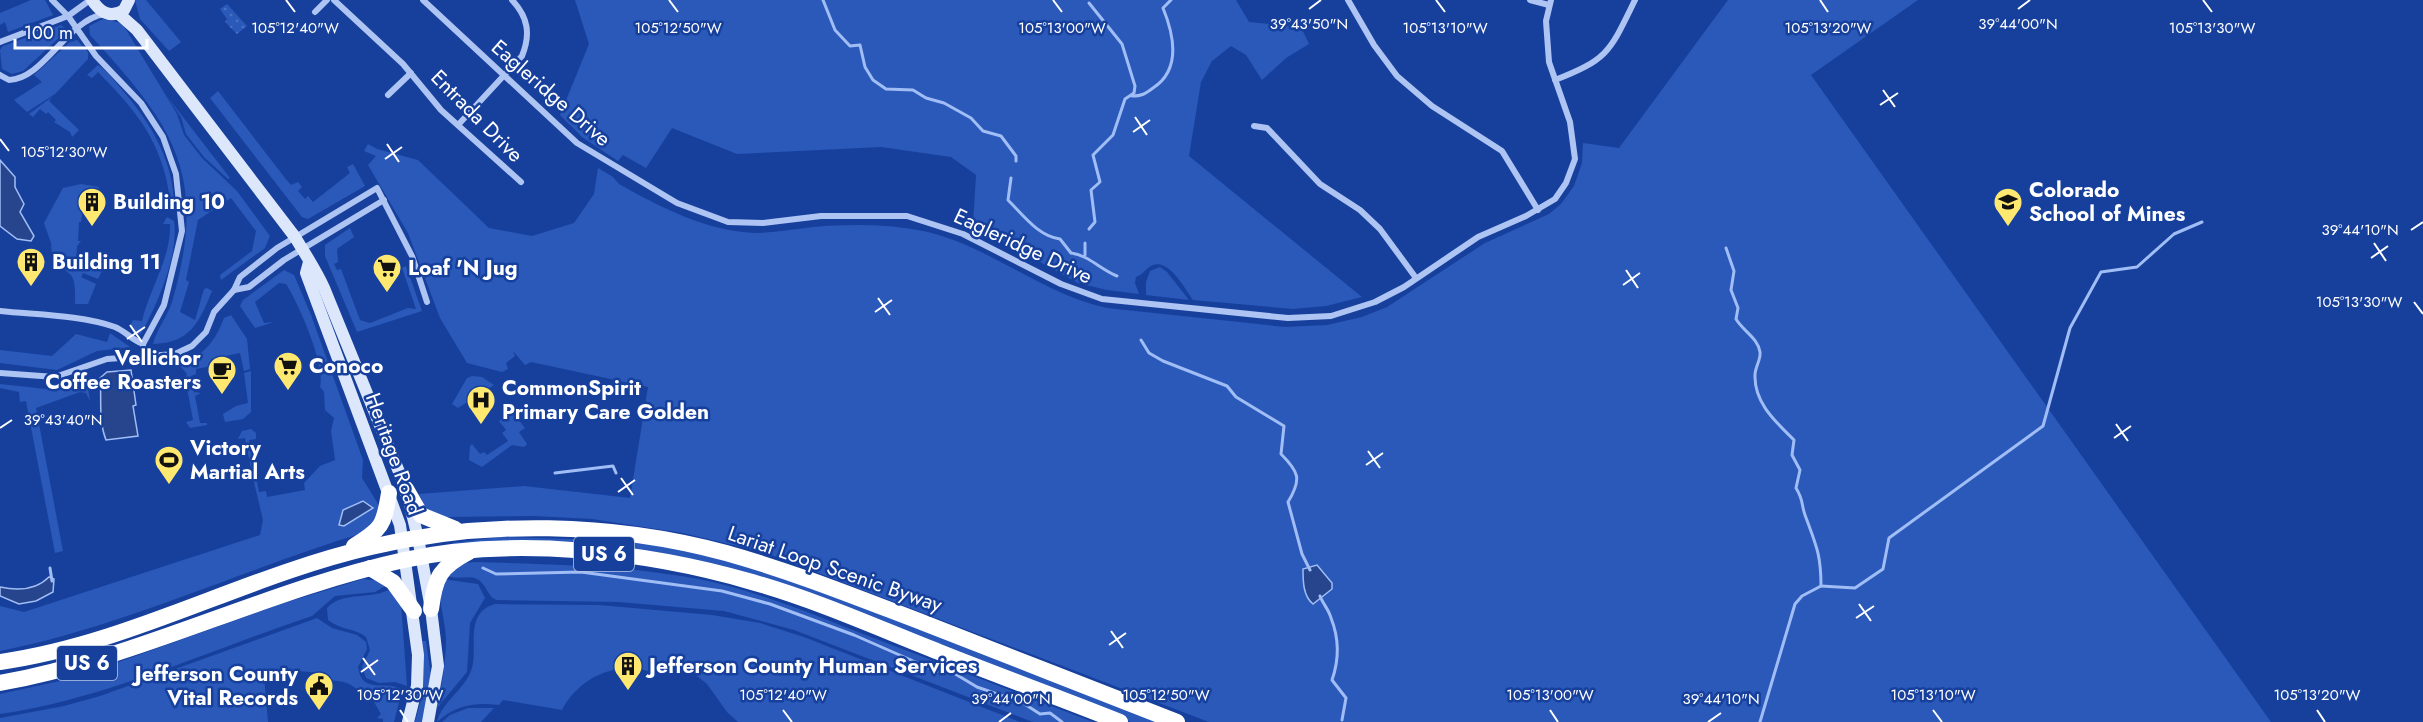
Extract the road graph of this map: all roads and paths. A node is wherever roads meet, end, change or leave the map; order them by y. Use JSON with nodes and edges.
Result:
{"nodes":[{"id":1,"x":52,"y":0,"type":"edge"},
{"id":2,"x":91,"y":0,"type":"edge"},
{"id":3,"x":327,"y":0,"type":"edge"},
{"id":4,"x":334,"y":0,"type":"edge"},
{"id":5,"x":423,"y":0,"type":"edge"},
{"id":6,"x":512,"y":0,"type":"edge"},
{"id":7,"x":1348,"y":0,"type":"edge"},
{"id":8,"x":1530,"y":0,"type":"edge"},
{"id":9,"x":1635,"y":0,"type":"edge"},
{"id":10,"x":129,"y":2,"type":"edge"},
{"id":11,"x":1550,"y":3,"type":"edge"},
{"id":12,"x":315,"y":12,"type":"dead end"},
{"id":13,"x":113,"y":14,"type":"junction"},
{"id":14,"x":68,"y":15,"type":"junction"},
{"id":15,"x":76,"y":27,"type":"junction"},
{"id":16,"x":137,"y":30,"type":"junction"},
{"id":17,"x":0,"y":42,"type":"edge"},
{"id":18,"x":411,"y":73,"type":"junction"},
{"id":19,"x":0,"y":75,"type":"edge"},
{"id":20,"x":505,"y":76,"type":"junction"},
{"id":21,"x":1555,"y":80,"type":"junction"},
{"id":22,"x":388,"y":95,"type":"dead end"},
{"id":23,"x":458,"y":125,"type":"junction"},
{"id":24,"x":1254,"y":126,"type":"dead end"},
{"id":25,"x":521,"y":182,"type":"dead end"},
{"id":26,"x":384,"y":200,"type":"junction"},
{"id":27,"x":1538,"y":210,"type":"junction"},
{"id":28,"x":295,"y":237,"type":"junction"},
{"id":29,"x":303,"y":250,"type":"junction"},
{"id":30,"x":309,"y":262,"type":"junction"},
{"id":31,"x":1416,"y":278,"type":"junction"},
{"id":32,"x":234,"y":290,"type":"junction"},
{"id":33,"x":427,"y":302,"type":"dead end"},
{"id":34,"x":0,"y":312,"type":"edge"},
{"id":35,"x":143,"y":344,"type":"junction"},
{"id":36,"x":142,"y":357,"type":"junction"},
{"id":37,"x":0,"y":373,"type":"edge"},
{"id":38,"x":406,"y":489,"type":"junction"},
{"id":39,"x":389,"y":493,"type":"junction"},
{"id":40,"x":462,"y":530,"type":"junction"},
{"id":41,"x":411,"y":539,"type":"junction"},
{"id":42,"x":473,"y":550,"type":"junction"},
{"id":43,"x":335,"y":556,"type":"junction"},
{"id":44,"x":414,"y":558,"type":"junction"},
{"id":45,"x":370,"y":568,"type":"junction"},
{"id":46,"x":432,"y":609,"type":"junction"},
{"id":47,"x":414,"y":611,"type":"junction"},
{"id":48,"x":0,"y":662,"type":"edge"},
{"id":49,"x":0,"y":683,"type":"edge"},
{"id":50,"x":408,"y":722,"type":"edge"},
{"id":51,"x":428,"y":722,"type":"edge"},
{"id":52,"x":1120,"y":722,"type":"edge"},
{"id":53,"x":1177,"y":722,"type":"edge"}],
"edges":[{"from":1,"to":14,"type":"street"},
{"from":2,"to":13,"type":"main road","name":"Heritage Road"},
{"from":2,"to":14,"type":"street"},
{"from":3,"to":12,"type":"street"},
{"from":4,"to":18,"type":"street","name":"Entrada Drive"},
{"from":5,"to":20,"type":"street","name":"Eagleridge Drive"},
{"from":6,"to":20,"type":"street"},
{"from":7,"to":27,"type":"street"},
{"from":8,"to":11,"type":"street"},
{"from":9,"to":21,"type":"street"},
{"from":10,"to":13,"type":"main road"},
{"from":10,"to":16,"type":"main road","name":"Heritage Road"},
{"from":11,"to":21,"type":"street","name":"Eagleridge Drive"},
{"from":13,"to":15,"type":"street"},
{"from":13,"to":16,"type":"main road","name":"Heritage Road"},
{"from":14,"to":15,"type":"street"},
{"from":14,"to":17,"type":"street"},
{"from":15,"to":19,"type":"street"},
{"from":15,"to":35,"type":"street"},
{"from":16,"to":28,"type":"main road","name":"Heritage Road"},
{"from":18,"to":22,"type":"street","name":"Entrada Drive"},
{"from":18,"to":23,"type":"street","name":"Entrada Drive"},
{"from":20,"to":23,"type":"street"},
{"from":20,"to":31,"type":"street","name":"Eagleridge Drive"},
{"from":21,"to":27,"type":"street","name":"Eagleridge Drive"},
{"from":23,"to":25,"type":"street","name":"Entrada Drive"},
{"from":24,"to":31,"type":"street"},
{"from":26,"to":28,"type":"street"},
{"from":26,"to":29,"type":"street"},
{"from":26,"to":33,"type":"street"},
{"from":27,"to":31,"type":"street","name":"Eagleridge Drive"},
{"from":28,"to":29,"type":"main road","name":"Heritage Road"},
{"from":28,"to":32,"type":"street"},
{"from":29,"to":30,"type":"main road","name":"Heritage Road"},
{"from":29,"to":32,"type":"street"},
{"from":30,"to":38,"type":"main road","name":"Heritage Road"},
{"from":30,"to":39,"type":"main road","name":"Heritage Road"},
{"from":32,"to":36,"type":"street"},
{"from":34,"to":35,"type":"street"},
{"from":35,"to":36,"type":"street"},
{"from":36,"to":37,"type":"street"},
{"from":38,"to":40,"type":"highway"},
{"from":38,"to":41,"type":"main road","name":"Heritage Road"},
{"from":39,"to":41,"type":"main road","name":"Heritage Road"},
{"from":39,"to":43,"type":"highway"},
{"from":40,"to":41,"type":"highway","number":"US 6"},
{"from":40,"to":53,"type":"highway","name":"Lariat Loop Scenic Byway","number":"US 6"},
{"from":41,"to":43,"type":"highway","number":"US 6"},
{"from":41,"to":44,"type":"main road"},
{"from":42,"to":44,"type":"highway","name":"Lariat Loop Scenic Byway","number":"US 6"},
{"from":42,"to":46,"type":"highway"},
{"from":42,"to":52,"type":"highway","name":"Lariat Loop Scenic Byway","number":"US 6"},
{"from":43,"to":48,"type":"highway","number":"US 6"},
{"from":44,"to":45,"type":"highway","number":"US 6"},
{"from":44,"to":46,"type":"main road"},
{"from":44,"to":47,"type":"main road"},
{"from":45,"to":47,"type":"highway"},
{"from":45,"to":49,"type":"highway","number":"US 6"},
{"from":46,"to":51,"type":"main road"},
{"from":47,"to":50,"type":"main road"}]}
